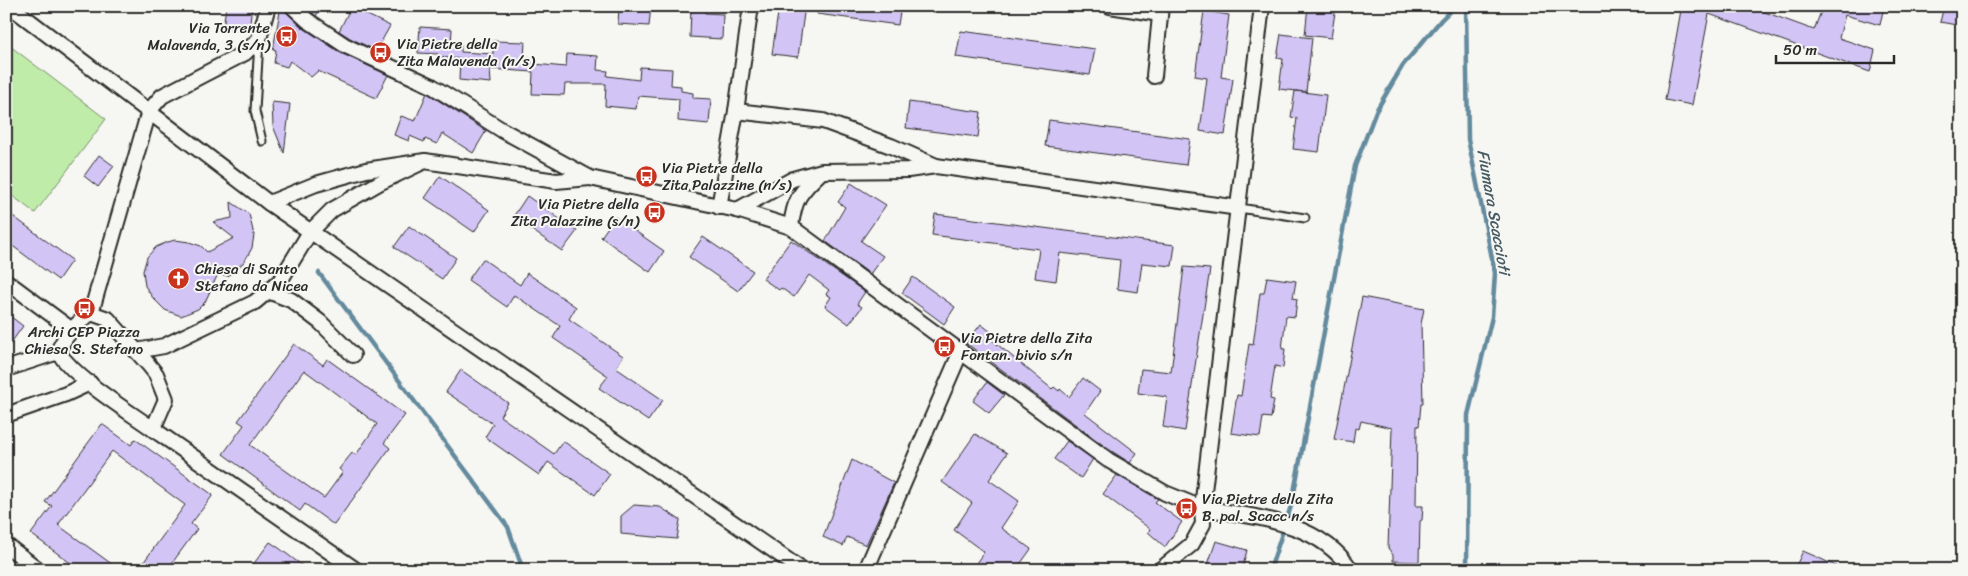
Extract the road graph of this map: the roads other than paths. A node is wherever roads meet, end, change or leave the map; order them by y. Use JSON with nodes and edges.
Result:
{"nodes":[{"id":1,"x":10,"y":6,"type":"edge"},
{"id":2,"x":268,"y":6,"type":"edge"},
{"id":3,"x":292,"y":6,"type":"edge"},
{"id":4,"x":751,"y":6,"type":"edge"},
{"id":5,"x":1110,"y":6,"type":"edge"},
{"id":6,"x":1262,"y":6,"type":"edge"},
{"id":7,"x":1161,"y":10,"type":"edge"},
{"id":8,"x":259,"y":38,"type":"junction"},
{"id":9,"x":1154,"y":76,"type":"dead end"},
{"id":10,"x":149,"y":111,"type":"junction"},
{"id":11,"x":736,"y":111,"type":"junction"},
{"id":12,"x":262,"y":141,"type":"dead end"},
{"id":13,"x":425,"y":161,"type":"junction"},
{"id":14,"x":936,"y":166,"type":"junction"},
{"id":15,"x":822,"y":171,"type":"junction"},
{"id":16,"x":590,"y":178,"type":"junction"},
{"id":17,"x":269,"y":203,"type":"junction"},
{"id":18,"x":719,"y":206,"type":"junction"},
{"id":19,"x":1239,"y":208,"type":"junction"},
{"id":20,"x":737,"y":210,"type":"junction"},
{"id":21,"x":1305,"y":218,"type":"dead end"},
{"id":22,"x":791,"y":227,"type":"junction"},
{"id":23,"x":310,"y":232,"type":"junction"},
{"id":24,"x":6,"y":281,"type":"edge"},
{"id":25,"x":268,"y":291,"type":"junction"},
{"id":26,"x":91,"y":313,"type":"junction"},
{"id":27,"x":72,"y":330,"type":"junction"},
{"id":28,"x":164,"y":346,"type":"junction"},
{"id":29,"x":136,"y":351,"type":"junction"},
{"id":30,"x":961,"y":351,"type":"junction"},
{"id":31,"x":58,"y":352,"type":"junction"},
{"id":32,"x":353,"y":355,"type":"dead end"},
{"id":33,"x":6,"y":369,"type":"edge"},
{"id":34,"x":156,"y":374,"type":"junction"},
{"id":35,"x":90,"y":383,"type":"junction"},
{"id":36,"x":6,"y":415,"type":"edge"},
{"id":37,"x":153,"y":429,"type":"junction"},
{"id":38,"x":1202,"y":508,"type":"junction"},
{"id":39,"x":6,"y":545,"type":"edge"},
{"id":40,"x":39,"y":570,"type":"edge"},
{"id":41,"x":356,"y":570,"type":"edge"},
{"id":42,"x":802,"y":570,"type":"edge"},
{"id":43,"x":866,"y":570,"type":"edge"},
{"id":44,"x":1160,"y":570,"type":"edge"},
{"id":45,"x":1351,"y":570,"type":"edge"}],
"edges":[{"from":1,"to":10,"type":"street"},
{"from":2,"to":8,"type":"street"},
{"from":3,"to":16,"type":"street"},
{"from":4,"to":11,"type":"street"},
{"from":5,"to":7,"type":"street"},
{"from":6,"to":19,"type":"street"},
{"from":7,"to":9,"type":"street"},
{"from":8,"to":10,"type":"street"},
{"from":8,"to":12,"type":"lane"},
{"from":10,"to":17,"type":"street"},
{"from":10,"to":26,"type":"street"},
{"from":11,"to":14,"type":"street"},
{"from":11,"to":18,"type":"street"},
{"from":13,"to":16,"type":"street"},
{"from":13,"to":17,"type":"street"},
{"from":13,"to":23,"type":"street"},
{"from":14,"to":15,"type":"street"},
{"from":14,"to":19,"type":"street"},
{"from":15,"to":20,"type":"street"},
{"from":15,"to":22,"type":"street"},
{"from":16,"to":18,"type":"street"},
{"from":17,"to":23,"type":"street"},
{"from":18,"to":20,"type":"street"},
{"from":19,"to":21,"type":"lane"},
{"from":19,"to":38,"type":"street"},
{"from":20,"to":22,"type":"street"},
{"from":22,"to":30,"type":"street"},
{"from":23,"to":25,"type":"street"},
{"from":23,"to":42,"type":"street"},
{"from":24,"to":27,"type":"street"},
{"from":25,"to":28,"type":"street"},
{"from":25,"to":32,"type":"street"},
{"from":26,"to":27,"type":"street"},
{"from":26,"to":29,"type":"street"},
{"from":27,"to":31,"type":"street"},
{"from":28,"to":29,"type":"street"},
{"from":28,"to":34,"type":"street"},
{"from":29,"to":34,"type":"street"},
{"from":30,"to":38,"type":"street"},
{"from":30,"to":43,"type":"street"},
{"from":31,"to":33,"type":"street"},
{"from":31,"to":35,"type":"street"},
{"from":34,"to":37,"type":"street"},
{"from":35,"to":36,"type":"street"},
{"from":35,"to":37,"type":"street"},
{"from":37,"to":41,"type":"street"},
{"from":38,"to":44,"type":"street"},
{"from":38,"to":45,"type":"street"},
{"from":39,"to":40,"type":"street"}]}
